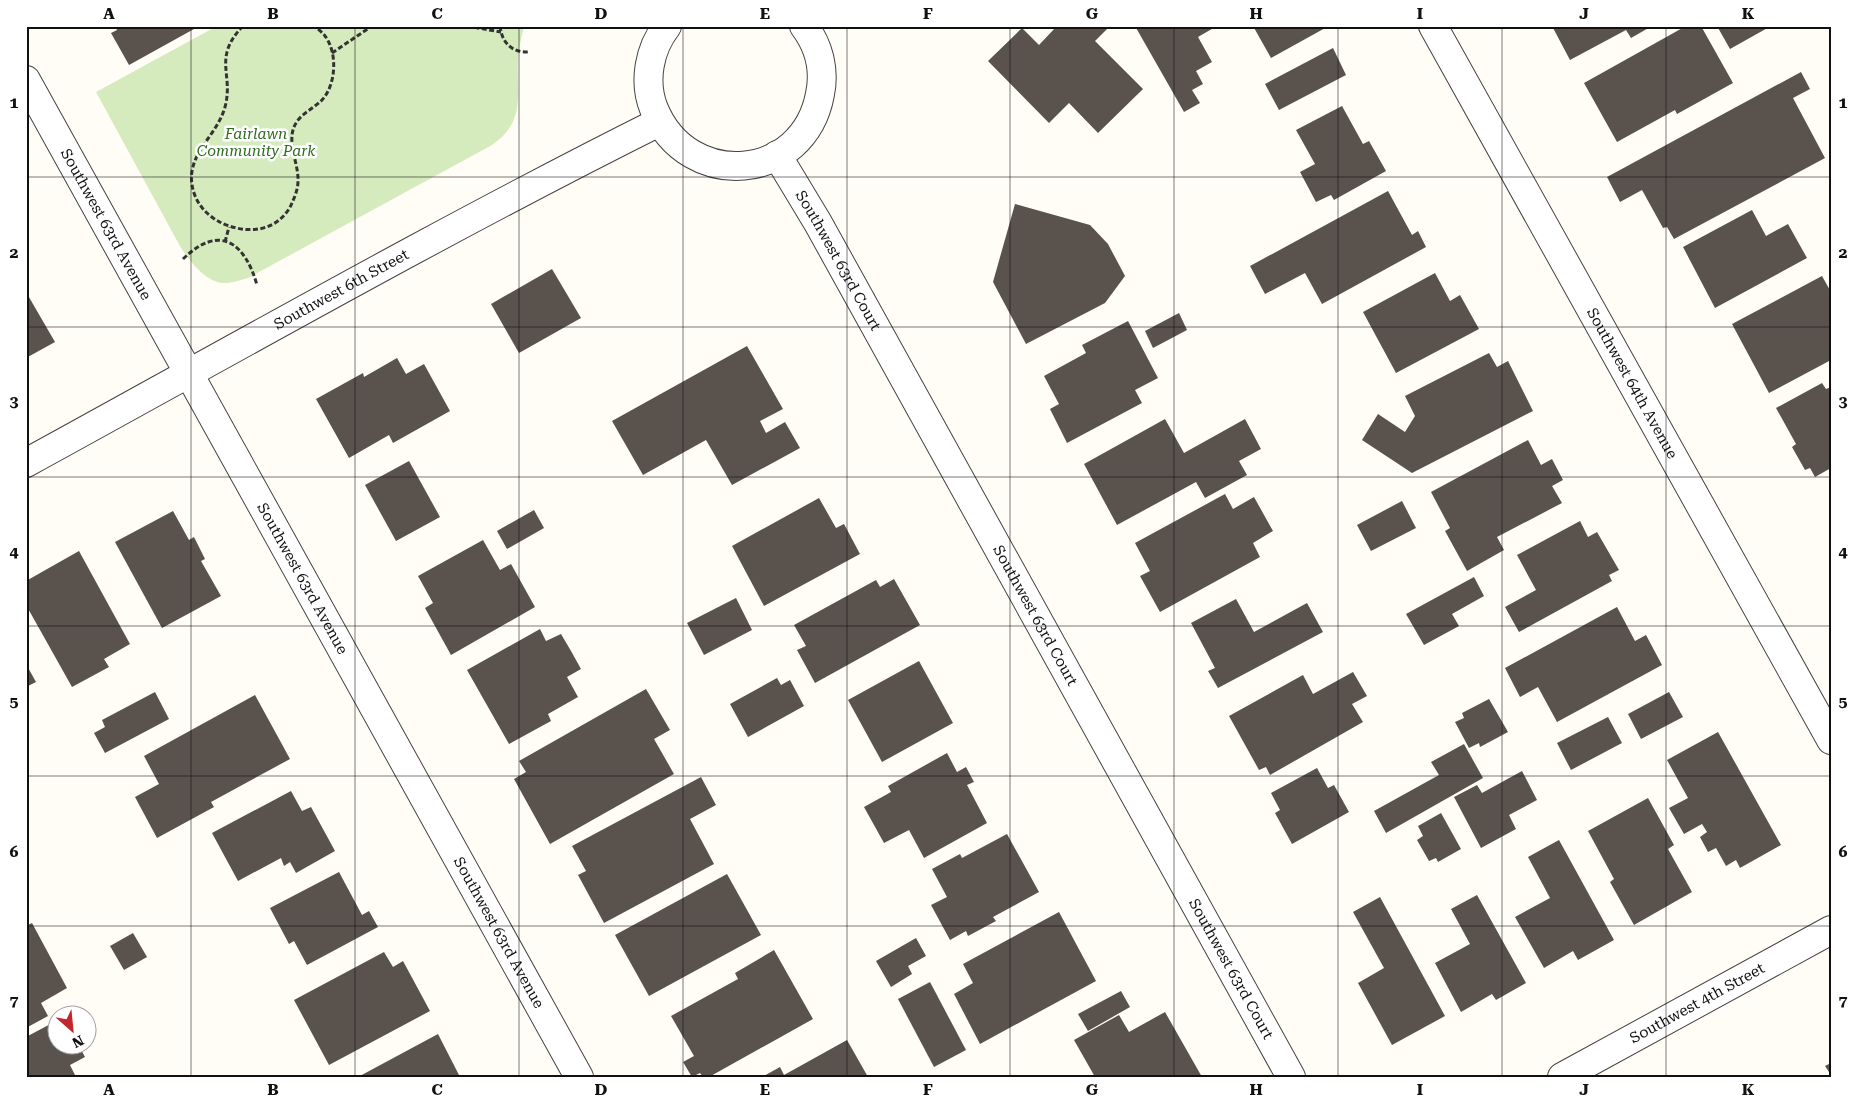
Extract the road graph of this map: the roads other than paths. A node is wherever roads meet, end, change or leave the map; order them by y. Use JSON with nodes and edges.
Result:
{"nodes":[{"id":1,"x":667,"y":26,"type":"edge"},
{"id":2,"x":1433,"y":26,"type":"edge"},
{"id":3,"x":816,"y":30,"type":"edge"},
{"id":4,"x":26,"y":80,"type":"edge"},
{"id":5,"x":659,"y":122,"type":"junction"},
{"id":6,"x":777,"y":155,"type":"junction"},
{"id":7,"x":189,"y":374,"type":"junction"},
{"id":8,"x":26,"y":463,"type":"edge"},
{"id":9,"x":1831,"y":740,"type":"edge"},
{"id":10,"x":1831,"y":930,"type":"edge"},
{"id":11,"x":578,"y":1077,"type":"edge"},
{"id":12,"x":1292,"y":1077,"type":"edge"},
{"id":13,"x":1562,"y":1077,"type":"edge"}],
"edges":[{"from":1,"to":5,"type":"street"},
{"from":2,"to":9,"type":"street","name":"Southwest 64th Avenue"},
{"from":3,"to":6,"type":"street"},
{"from":4,"to":7,"type":"street","name":"Southwest 63rd Avenue"},
{"from":5,"to":6,"type":"street"},
{"from":5,"to":7,"type":"street","name":"Southwest 6th Street"},
{"from":6,"to":12,"type":"street","name":"Southwest 63rd Court"},
{"from":7,"to":8,"type":"street","name":"Southwest 6th Street"},
{"from":7,"to":11,"type":"street","name":"Southwest 63rd Avenue"},
{"from":10,"to":13,"type":"street","name":"Southwest 4th Street"}]}
